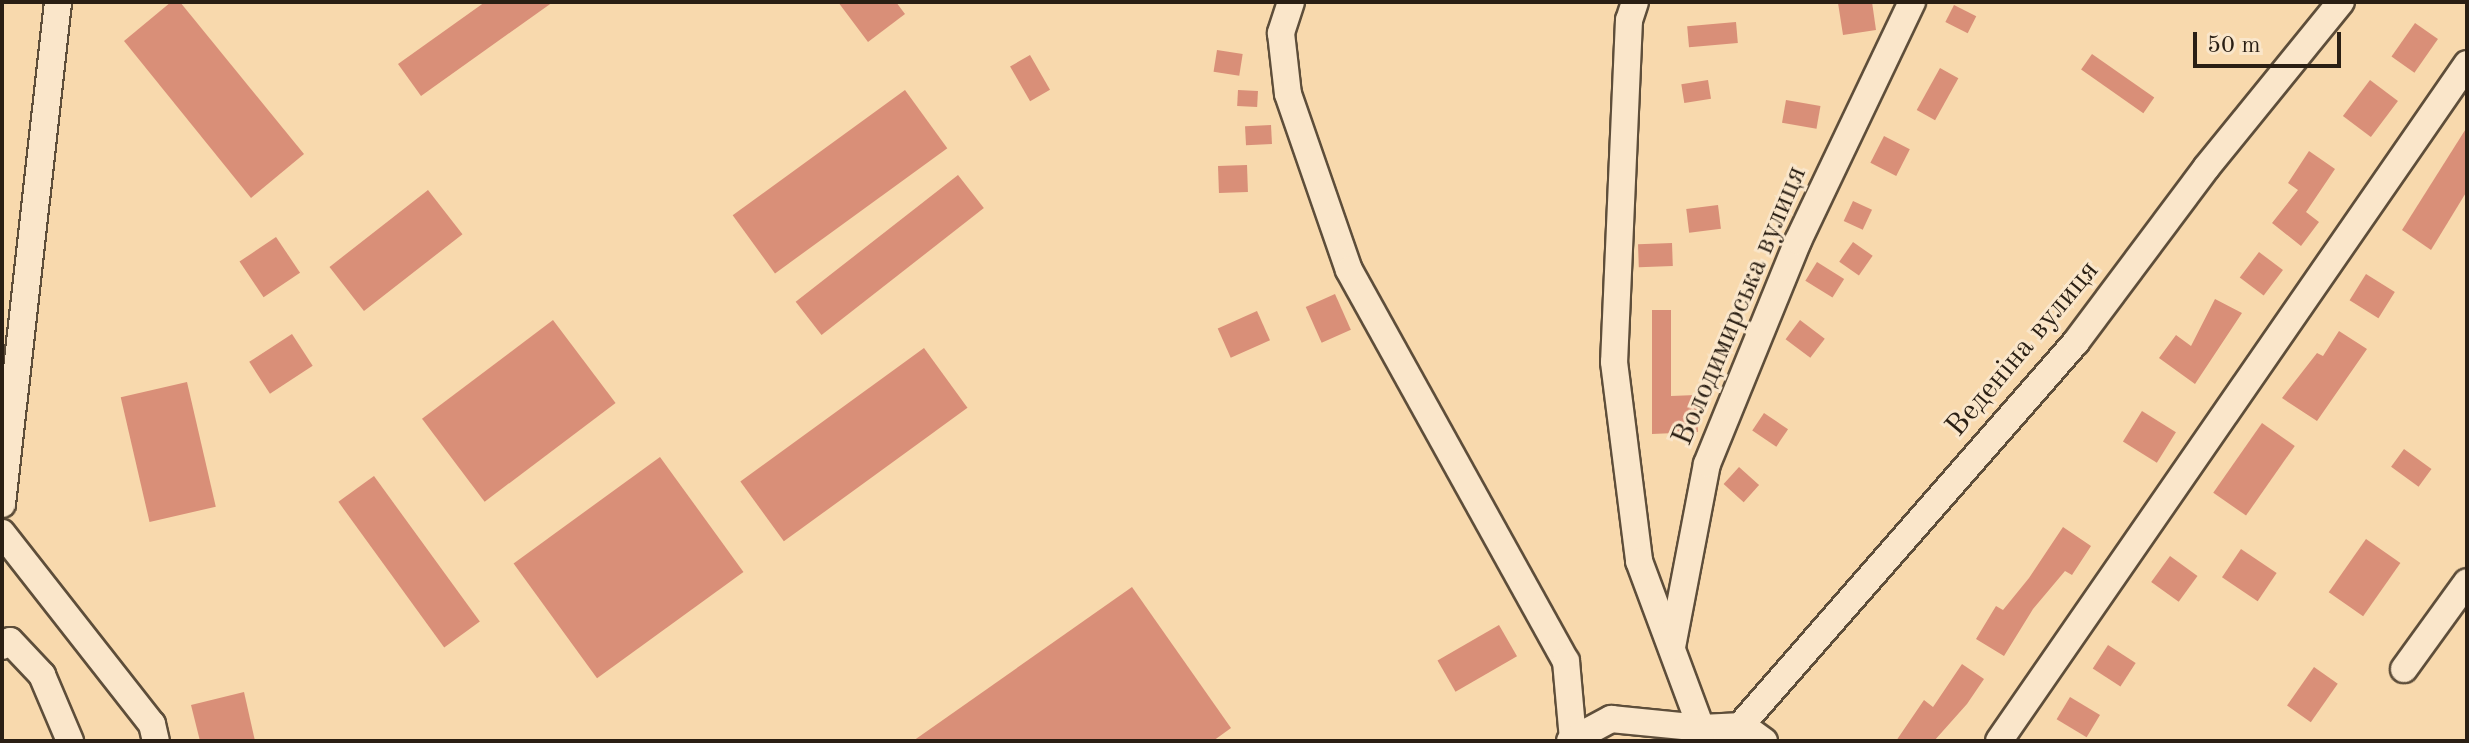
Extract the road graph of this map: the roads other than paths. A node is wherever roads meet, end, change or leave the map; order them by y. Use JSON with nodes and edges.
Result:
{"nodes":[{"id":1,"x":58,"y":2,"type":"edge"},
{"id":2,"x":1291,"y":2,"type":"edge"},
{"id":3,"x":1912,"y":2,"type":"edge"},
{"id":4,"x":2341,"y":2,"type":"edge"},
{"id":5,"x":1628,"y":8,"type":"edge"},
{"id":6,"x":2467,"y":64,"type":"edge"},
{"id":7,"x":2,"y":504,"type":"edge"},
{"id":8,"x":3,"y":534,"type":"edge"},
{"id":9,"x":2467,"y":582,"type":"edge"},
{"id":10,"x":2,"y":646,"type":"edge"},
{"id":11,"x":1672,"y":649,"type":"junction"},
{"id":12,"x":2404,"y":669,"type":"dead end"},
{"id":13,"x":1701,"y":728,"type":"junction"},
{"id":14,"x":1745,"y":736,"type":"edge"},
{"id":15,"x":68,"y":740,"type":"edge"},
{"id":16,"x":1571,"y":740,"type":"edge"},
{"id":17,"x":156,"y":741,"type":"edge"},
{"id":18,"x":1999,"y":741,"type":"edge"}],
"edges":[{"from":1,"to":7,"type":"street"},
{"from":2,"to":16,"type":"street"},
{"from":3,"to":11,"type":"street","name":"Володимирська вулиця"},
{"from":4,"to":14,"type":"street","name":"Веденіна вулиця"},
{"from":5,"to":11,"type":"street"},
{"from":6,"to":18,"type":"street"},
{"from":8,"to":17,"type":"street"},
{"from":9,"to":12,"type":"street"},
{"from":10,"to":15,"type":"street"},
{"from":11,"to":13,"type":"street"},
{"from":13,"to":14,"type":"street"},
{"from":13,"to":16,"type":"street"}]}
